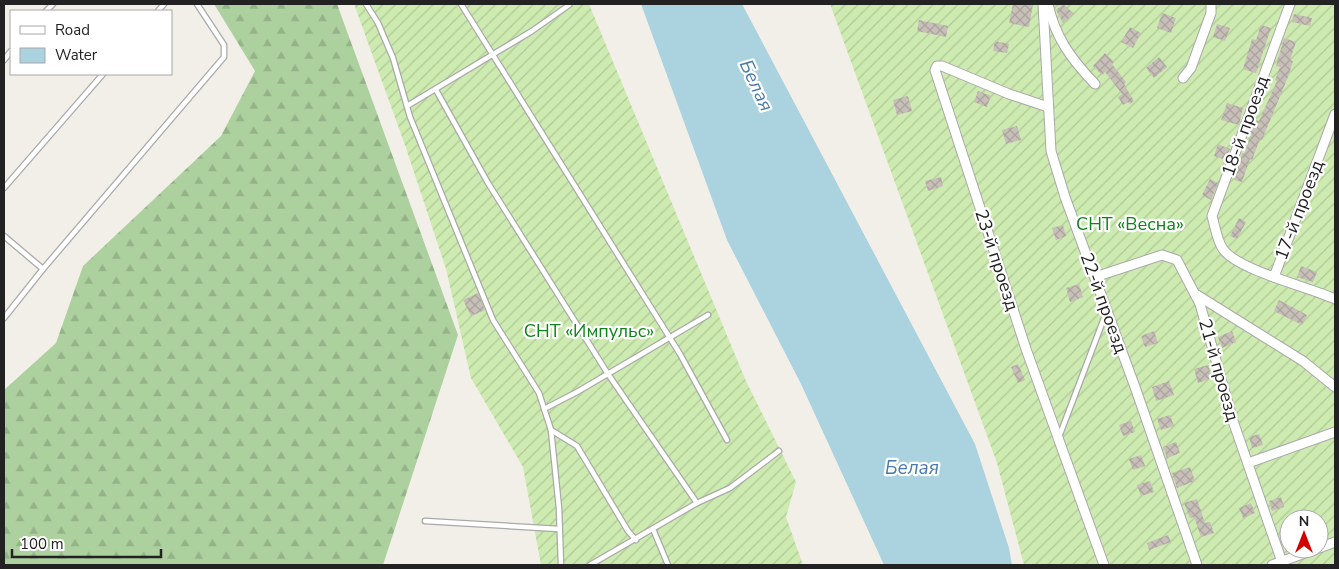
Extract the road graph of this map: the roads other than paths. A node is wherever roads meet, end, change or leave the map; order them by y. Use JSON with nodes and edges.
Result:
{"nodes":[{"id":1,"x":197,"y":4,"type":"edge"},
{"id":2,"x":366,"y":4,"type":"edge"},
{"id":3,"x":461,"y":4,"type":"edge"},
{"id":4,"x":1043,"y":4,"type":"edge"},
{"id":5,"x":1048,"y":4,"type":"edge"},
{"id":6,"x":1211,"y":4,"type":"edge"},
{"id":7,"x":1290,"y":4,"type":"edge"},
{"id":8,"x":569,"y":5,"type":"dead end"},
{"id":9,"x":493,"y":54,"type":"junction"},
{"id":10,"x":102,"y":75,"type":"edge"},
{"id":11,"x":1183,"y":78,"type":"dead end"},
{"id":12,"x":1095,"y":84,"type":"dead end"},
{"id":13,"x":436,"y":90,"type":"junction"},
{"id":14,"x":406,"y":106,"type":"junction"},
{"id":15,"x":1048,"y":107,"type":"junction"},
{"id":16,"x":1335,"y":114,"type":"edge"},
{"id":17,"x":4,"y":188,"type":"edge"},
{"id":18,"x":4,"y":236,"type":"edge"},
{"id":19,"x":43,"y":269,"type":"junction"},
{"id":20,"x":1095,"y":277,"type":"junction"},
{"id":21,"x":1274,"y":277,"type":"junction"},
{"id":22,"x":1194,"y":292,"type":"junction"},
{"id":23,"x":1335,"y":299,"type":"edge"},
{"id":24,"x":1107,"y":310,"type":"junction"},
{"id":25,"x":708,"y":315,"type":"dead end"},
{"id":26,"x":4,"y":318,"type":"edge"},
{"id":27,"x":670,"y":338,"type":"junction"},
{"id":28,"x":608,"y":374,"type":"junction"},
{"id":29,"x":1335,"y":387,"type":"edge"},
{"id":30,"x":544,"y":409,"type":"junction"},
{"id":31,"x":551,"y":430,"type":"junction"},
{"id":32,"x":1335,"y":432,"type":"edge"},
{"id":33,"x":1058,"y":438,"type":"junction"},
{"id":34,"x":727,"y":440,"type":"dead end"},
{"id":35,"x":779,"y":451,"type":"dead end"},
{"id":36,"x":1248,"y":463,"type":"junction"},
{"id":37,"x":697,"y":503,"type":"junction"},
{"id":38,"x":425,"y":521,"type":"dead end"},
{"id":39,"x":559,"y":528,"type":"junction"},
{"id":40,"x":653,"y":529,"type":"junction"},
{"id":41,"x":636,"y":540,"type":"junction"},
{"id":42,"x":1282,"y":563,"type":"edge"},
{"id":43,"x":561,"y":565,"type":"edge"},
{"id":44,"x":590,"y":565,"type":"edge"},
{"id":45,"x":668,"y":565,"type":"edge"},
{"id":46,"x":1104,"y":565,"type":"edge"},
{"id":47,"x":1197,"y":565,"type":"edge"},
{"id":48,"x":1272,"y":565,"type":"edge"}],
"edges":[{"from":1,"to":19,"type":"lane"},
{"from":2,"to":14,"type":"lane"},
{"from":3,"to":9,"type":"lane"},
{"from":4,"to":15,"type":"street","name":"22-й проезд"},
{"from":5,"to":12,"type":"street"},
{"from":6,"to":11,"type":"street"},
{"from":7,"to":21,"type":"street","name":"18-й проезд"},
{"from":8,"to":9,"type":"lane"},
{"from":9,"to":13,"type":"lane"},
{"from":9,"to":27,"type":"lane"},
{"from":10,"to":17,"type":"lane"},
{"from":13,"to":14,"type":"lane"},
{"from":13,"to":28,"type":"lane"},
{"from":14,"to":30,"type":"lane"},
{"from":15,"to":20,"type":"street","name":"22-й проезд"},
{"from":15,"to":33,"type":"street","name":"23-й проезд"},
{"from":16,"to":21,"type":"street","name":"17-й проезд"},
{"from":18,"to":19,"type":"lane"},
{"from":19,"to":26,"type":"lane"},
{"from":20,"to":22,"type":"street","name":"21-й проезд"},
{"from":20,"to":24,"type":"street","name":"22-й проезд"},
{"from":21,"to":23,"type":"street"},
{"from":22,"to":29,"type":"street"},
{"from":22,"to":36,"type":"street","name":"21-й проезд"},
{"from":24,"to":33,"type":"lane"},
{"from":24,"to":47,"type":"street","name":"22-й проезд"},
{"from":25,"to":27,"type":"lane"},
{"from":27,"to":28,"type":"lane"},
{"from":27,"to":34,"type":"lane"},
{"from":28,"to":30,"type":"lane"},
{"from":28,"to":37,"type":"lane"},
{"from":30,"to":31,"type":"lane"},
{"from":31,"to":39,"type":"lane"},
{"from":31,"to":41,"type":"lane"},
{"from":32,"to":36,"type":"street"},
{"from":33,"to":46,"type":"street","name":"23-й проезд"},
{"from":35,"to":37,"type":"lane"},
{"from":36,"to":42,"type":"street","name":"21-й проезд"},
{"from":37,"to":40,"type":"lane"},
{"from":38,"to":39,"type":"lane"},
{"from":39,"to":43,"type":"lane"},
{"from":40,"to":41,"type":"lane"},
{"from":40,"to":45,"type":"lane"},
{"from":41,"to":44,"type":"lane"},
{"from":42,"to":48,"type":"street"}]}
